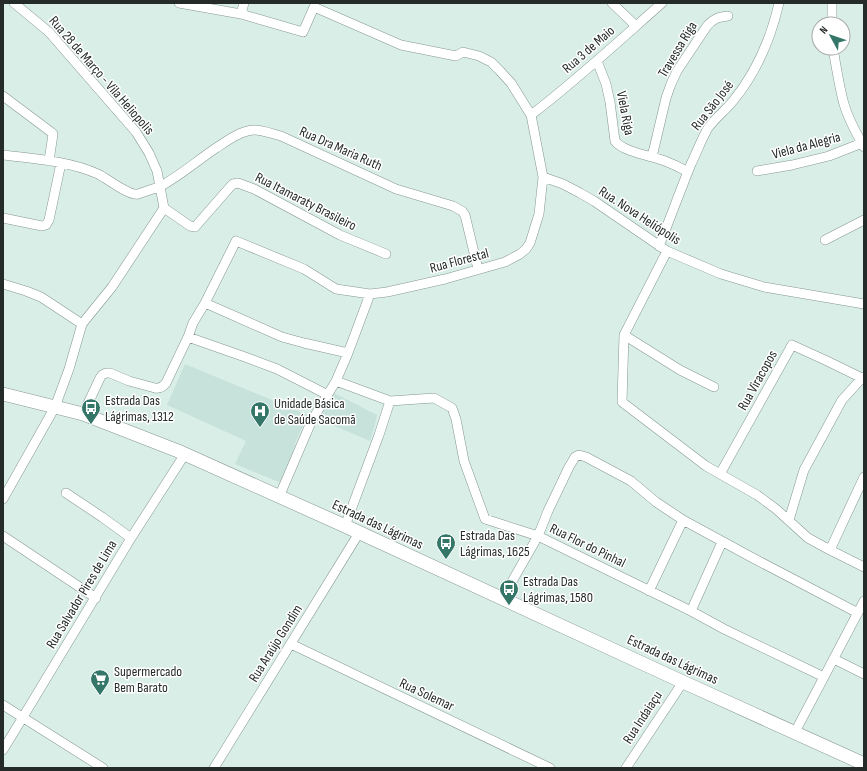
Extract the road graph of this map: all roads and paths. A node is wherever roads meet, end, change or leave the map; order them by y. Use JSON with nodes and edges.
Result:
{"nodes":[{"id":1,"x":14,"y":3,"type":"edge"},
{"id":2,"x":179,"y":3,"type":"edge"},
{"id":3,"x":244,"y":3,"type":"edge"},
{"id":4,"x":612,"y":3,"type":"edge"},
{"id":5,"x":662,"y":3,"type":"edge"},
{"id":6,"x":779,"y":3,"type":"edge"},
{"id":7,"x":832,"y":3,"type":"edge"},
{"id":8,"x":315,"y":5,"type":"edge"},
{"id":9,"x":241,"y":14,"type":"junction"},
{"id":10,"x":728,"y":16,"type":"dead end"},
{"id":11,"x":832,"y":16,"type":"edge"},
{"id":12,"x":636,"y":26,"type":"junction"},
{"id":13,"x":834,"y":56,"type":"edge"},
{"id":14,"x":597,"y":61,"type":"junction"},
{"id":15,"x":3,"y":96,"type":"edge"},
{"id":16,"x":531,"y":115,"type":"junction"},
{"id":17,"x":863,"y":145,"type":"edge"},
{"id":18,"x":3,"y":155,"type":"edge"},
{"id":19,"x":652,"y":157,"type":"junction"},
{"id":20,"x":49,"y":161,"type":"junction"},
{"id":21,"x":61,"y":163,"type":"junction"},
{"id":22,"x":757,"y":171,"type":"dead end"},
{"id":23,"x":688,"y":172,"type":"junction"},
{"id":24,"x":543,"y":177,"type":"junction"},
{"id":25,"x":160,"y":186,"type":"junction"},
{"id":26,"x":164,"y":208,"type":"junction"},
{"id":27,"x":3,"y":218,"type":"edge"},
{"id":28,"x":864,"y":220,"type":"edge"},
{"id":29,"x":825,"y":240,"type":"dead end"},
{"id":30,"x":663,"y":249,"type":"junction"},
{"id":31,"x":386,"y":254,"type":"dead end"},
{"id":32,"x":478,"y":269,"type":"junction"},
{"id":33,"x":3,"y":284,"type":"edge"},
{"id":34,"x":370,"y":294,"type":"junction"},
{"id":35,"x":205,"y":303,"type":"junction"},
{"id":36,"x":864,"y":304,"type":"edge"},
{"id":37,"x":82,"y":324,"type":"junction"},
{"id":38,"x":624,"y":335,"type":"junction"},
{"id":39,"x":188,"y":337,"type":"junction"},
{"id":40,"x":348,"y":353,"type":"junction"},
{"id":41,"x":863,"y":377,"type":"edge"},
{"id":42,"x":336,"y":380,"type":"junction"},
{"id":43,"x":714,"y":387,"type":"dead end"},
{"id":44,"x":3,"y":394,"type":"edge"},
{"id":45,"x":328,"y":395,"type":"junction"},
{"id":46,"x":390,"y":400,"type":"junction"},
{"id":47,"x":55,"y":407,"type":"junction"},
{"id":48,"x":83,"y":414,"type":"junction"},
{"id":49,"x":185,"y":454,"type":"junction"},
{"id":50,"x":720,"y":474,"type":"junction"},
{"id":51,"x":864,"y":476,"type":"edge"},
{"id":52,"x":66,"y":493,"type":"dead end"},
{"id":53,"x":279,"y":497,"type":"junction"},
{"id":54,"x":3,"y":499,"type":"edge"},
{"id":55,"x":683,"y":520,"type":"junction"},
{"id":56,"x":789,"y":520,"type":"junction"},
{"id":57,"x":345,"y":526,"type":"junction"},
{"id":58,"x":359,"y":533,"type":"junction"},
{"id":59,"x":3,"y":536,"type":"edge"},
{"id":60,"x":538,"y":536,"type":"junction"},
{"id":61,"x":132,"y":538,"type":"junction"},
{"id":62,"x":722,"y":542,"type":"junction"},
{"id":63,"x":830,"y":550,"type":"junction"},
{"id":64,"x":864,"y":567,"type":"edge"},
{"id":65,"x":650,"y":591,"type":"junction"},
{"id":66,"x":96,"y":598,"type":"junction"},
{"id":67,"x":502,"y":599,"type":"junction"},
{"id":68,"x":864,"y":603,"type":"edge"},
{"id":69,"x":691,"y":611,"type":"junction"},
{"id":70,"x":858,"y":613,"type":"junction"},
{"id":71,"x":291,"y":644,"type":"junction"},
{"id":72,"x":834,"y":659,"type":"junction"},
{"id":73,"x":864,"y":674,"type":"edge"},
{"id":74,"x":824,"y":677,"type":"junction"},
{"id":75,"x":683,"y":682,"type":"junction"},
{"id":76,"x":3,"y":705,"type":"edge"},
{"id":77,"x":23,"y":718,"type":"junction"},
{"id":78,"x":795,"y":732,"type":"junction"},
{"id":79,"x":3,"y":750,"type":"edge"},
{"id":80,"x":864,"y":764,"type":"edge"},
{"id":81,"x":103,"y":768,"type":"edge"},
{"id":82,"x":214,"y":768,"type":"edge"},
{"id":83,"x":550,"y":768,"type":"edge"},
{"id":84,"x":626,"y":768,"type":"edge"}],
"edges":[{"from":1,"to":25,"type":"street","name":"Rua 28 de Março - Vila Heliopolis"},
{"from":2,"to":9,"type":"street"},
{"from":3,"to":9,"type":"street"},
{"from":4,"to":12,"type":"street"},
{"from":5,"to":12,"type":"street","name":"Rua 3 de Maio"},
{"from":6,"to":23,"type":"street","name":"Rua São José"},
{"from":7,"to":11,"type":"street"},
{"from":8,"to":9,"type":"street"},
{"from":8,"to":16,"type":"street","name":"Rua Florestal"},
{"from":10,"to":19,"type":"street","name":"Travessa Riga"},
{"from":12,"to":14,"type":"street","name":"Rua 3 de Maio"},
{"from":13,"to":17,"type":"street"},
{"from":14,"to":16,"type":"street","name":"Rua 3 de Maio"},
{"from":14,"to":19,"type":"street","name":"Viela Riga"},
{"from":15,"to":20,"type":"street"},
{"from":16,"to":24,"type":"street","name":"Rua Florestal"},
{"from":17,"to":22,"type":"street","name":"Viela da Alegria"},
{"from":18,"to":20,"type":"street","name":"Rua Dra Maria Ruth"},
{"from":19,"to":23,"type":"street","name":"Viela Riga"},
{"from":20,"to":21,"type":"street","name":"Rua Dra Maria Ruth"},
{"from":21,"to":25,"type":"street","name":"Rua Dra Maria Ruth"},
{"from":21,"to":27,"type":"street"},
{"from":23,"to":30,"type":"street","name":"Rua São José"},
{"from":24,"to":30,"type":"street","name":"Rua. Nova Heliópolis"},
{"from":24,"to":32,"type":"street","name":"Rua Florestal"},
{"from":25,"to":26,"type":"street","name":"Rua 28 de Março - Vila Heliopolis"},
{"from":25,"to":32,"type":"street","name":"Rua Dra Maria Ruth"},
{"from":26,"to":31,"type":"street","name":"Rua Itamaraty Brasileiro"},
{"from":26,"to":37,"type":"street"},
{"from":28,"to":29,"type":"street"},
{"from":30,"to":36,"type":"street","name":"Rua. Nova Heliópolis"},
{"from":30,"to":38,"type":"street","name":"Rua São José"},
{"from":32,"to":34,"type":"street","name":"Rua Florestal"},
{"from":33,"to":37,"type":"street"},
{"from":34,"to":35,"type":"street","name":"Rua Florestal"},
{"from":34,"to":40,"type":"street"},
{"from":35,"to":39,"type":"street"},
{"from":35,"to":40,"type":"street"},
{"from":37,"to":47,"type":"street"},
{"from":38,"to":43,"type":"street"},
{"from":38,"to":50,"type":"street"},
{"from":39,"to":45,"type":"street"},
{"from":39,"to":48,"type":"street"},
{"from":40,"to":42,"type":"street"},
{"from":41,"to":50,"type":"street","name":"Rua Viracopos"},
{"from":41,"to":56,"type":"street"},
{"from":42,"to":45,"type":"street"},
{"from":42,"to":46,"type":"street","name":"Rua Flor do Pinhal"},
{"from":44,"to":47,"type":"main road","name":"Estrada das Lágrimas"},
{"from":45,"to":53,"type":"street"},
{"from":46,"to":57,"type":"street"},
{"from":46,"to":60,"type":"street","name":"Rua Flor do Pinhal"},
{"from":47,"to":48,"type":"main road","name":"Estrada das Lágrimas"},
{"from":47,"to":54,"type":"street"},
{"from":48,"to":49,"type":"main road","name":"Estrada das Lágrimas"},
{"from":49,"to":53,"type":"main road","name":"Estrada das Lágrimas"},
{"from":49,"to":61,"type":"street","name":"Rua Salvador Pires de Lima"},
{"from":50,"to":56,"type":"street"},
{"from":51,"to":63,"type":"street"},
{"from":52,"to":61,"type":"street"},
{"from":53,"to":57,"type":"main road","name":"Estrada das Lágrimas"},
{"from":55,"to":60,"type":"street"},
{"from":55,"to":62,"type":"street"},
{"from":55,"to":65,"type":"street"},
{"from":56,"to":63,"type":"street"},
{"from":57,"to":58,"type":"main road","name":"Estrada das Lágrimas"},
{"from":58,"to":67,"type":"main road","name":"Estrada das Lágrimas"},
{"from":58,"to":71,"type":"street","name":"Rua Araújo Gondim"},
{"from":59,"to":66,"type":"street"},
{"from":60,"to":65,"type":"street","name":"Rua Flor do Pinhal"},
{"from":60,"to":67,"type":"street"},
{"from":61,"to":66,"type":"street","name":"Rua Salvador Pires de Lima"},
{"from":62,"to":69,"type":"street"},
{"from":62,"to":70,"type":"street"},
{"from":63,"to":64,"type":"street"},
{"from":65,"to":69,"type":"street","name":"Rua Flor do Pinhal"},
{"from":66,"to":77,"type":"street","name":"Rua Salvador Pires de Lima"},
{"from":67,"to":75,"type":"main road","name":"Estrada das Lágrimas"},
{"from":68,"to":70,"type":"street"},
{"from":69,"to":74,"type":"street","name":"Rua Flor do Pinhal"},
{"from":70,"to":72,"type":"street"},
{"from":71,"to":82,"type":"street","name":"Rua Araújo Gondim"},
{"from":71,"to":83,"type":"street","name":"Rua Solemar"},
{"from":72,"to":73,"type":"street"},
{"from":72,"to":74,"type":"street"},
{"from":74,"to":78,"type":"street"},
{"from":75,"to":78,"type":"main road","name":"Estrada das Lágrimas"},
{"from":75,"to":84,"type":"street","name":"Rua Indaiaçu"},
{"from":76,"to":77,"type":"street"},
{"from":77,"to":79,"type":"street","name":"Rua Salvador Pires de Lima"},
{"from":77,"to":81,"type":"street"},
{"from":78,"to":80,"type":"main road","name":"Estrada das Lágrimas"}]}
